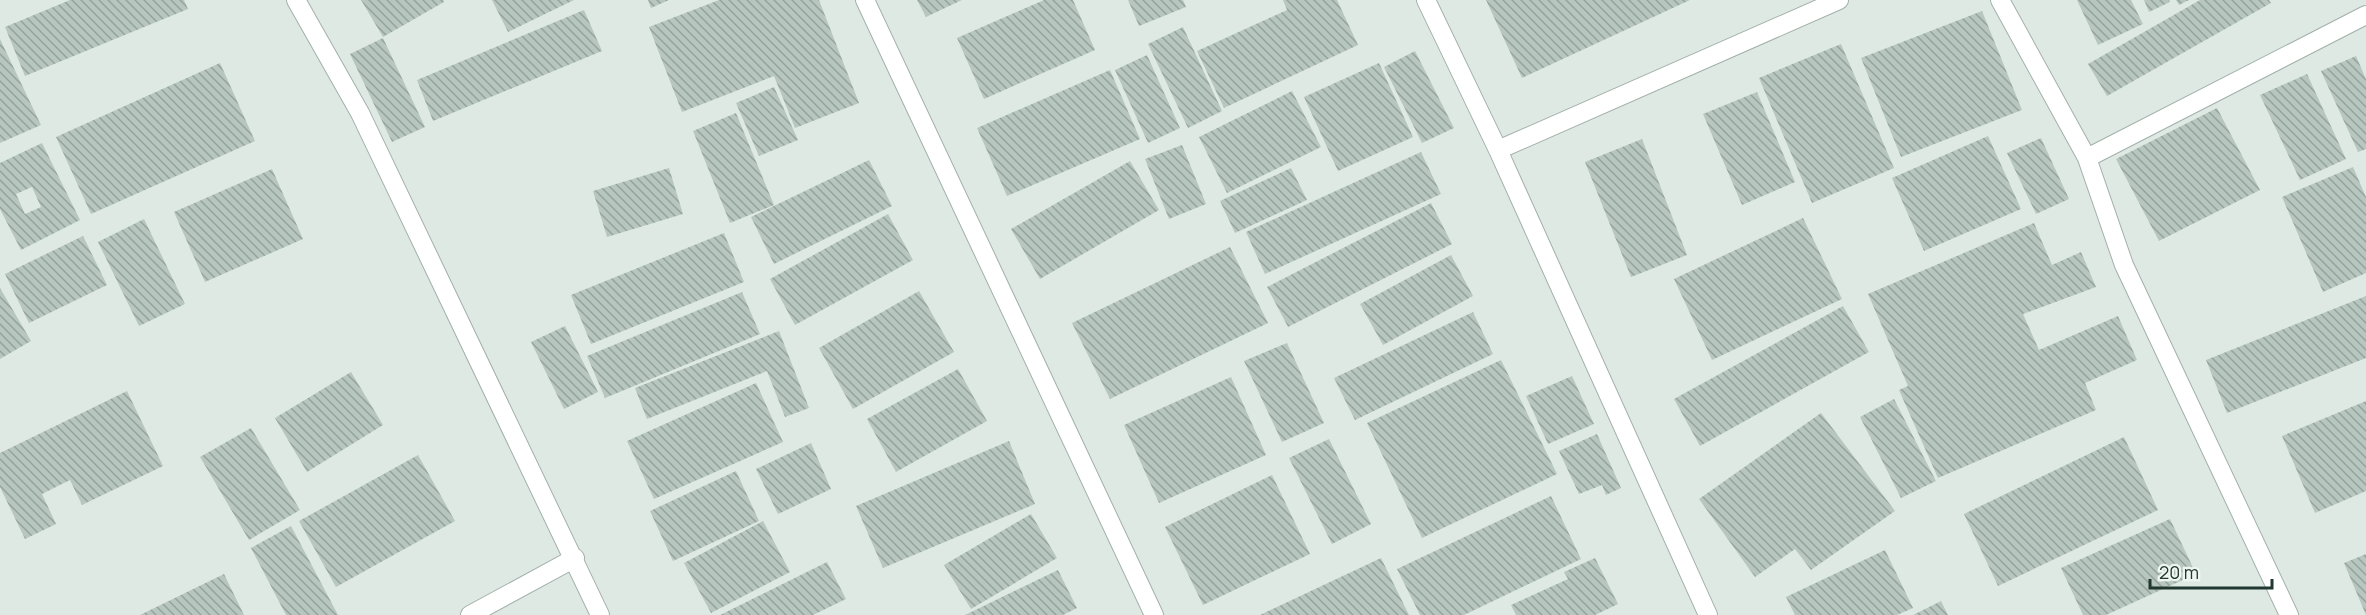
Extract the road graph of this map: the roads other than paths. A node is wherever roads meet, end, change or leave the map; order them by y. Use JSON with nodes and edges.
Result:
{"nodes":[{"id":1,"x":296,"y":0,"type":"edge"},
{"id":2,"x":865,"y":0,"type":"edge"},
{"id":3,"x":1426,"y":0,"type":"edge"},
{"id":4,"x":1839,"y":0,"type":"edge"},
{"id":5,"x":2000,"y":0,"type":"edge"},
{"id":6,"x":2366,"y":15,"type":"edge"},
{"id":7,"x":1498,"y":150,"type":"junction"},
{"id":8,"x":2087,"y":158,"type":"junction"},
{"id":9,"x":575,"y":558,"type":"junction"},
{"id":10,"x":471,"y":615,"type":"edge"},
{"id":11,"x":600,"y":615,"type":"edge"},
{"id":12,"x":1154,"y":615,"type":"edge"},
{"id":13,"x":1708,"y":615,"type":"edge"},
{"id":14,"x":2289,"y":615,"type":"edge"}],
"edges":[{"from":1,"to":9,"type":"street"},
{"from":2,"to":12,"type":"street"},
{"from":3,"to":7,"type":"street"},
{"from":4,"to":7,"type":"street"},
{"from":5,"to":8,"type":"street"},
{"from":6,"to":8,"type":"street"},
{"from":7,"to":13,"type":"street"},
{"from":8,"to":14,"type":"street"},
{"from":9,"to":10,"type":"street"},
{"from":9,"to":11,"type":"street"}]}
